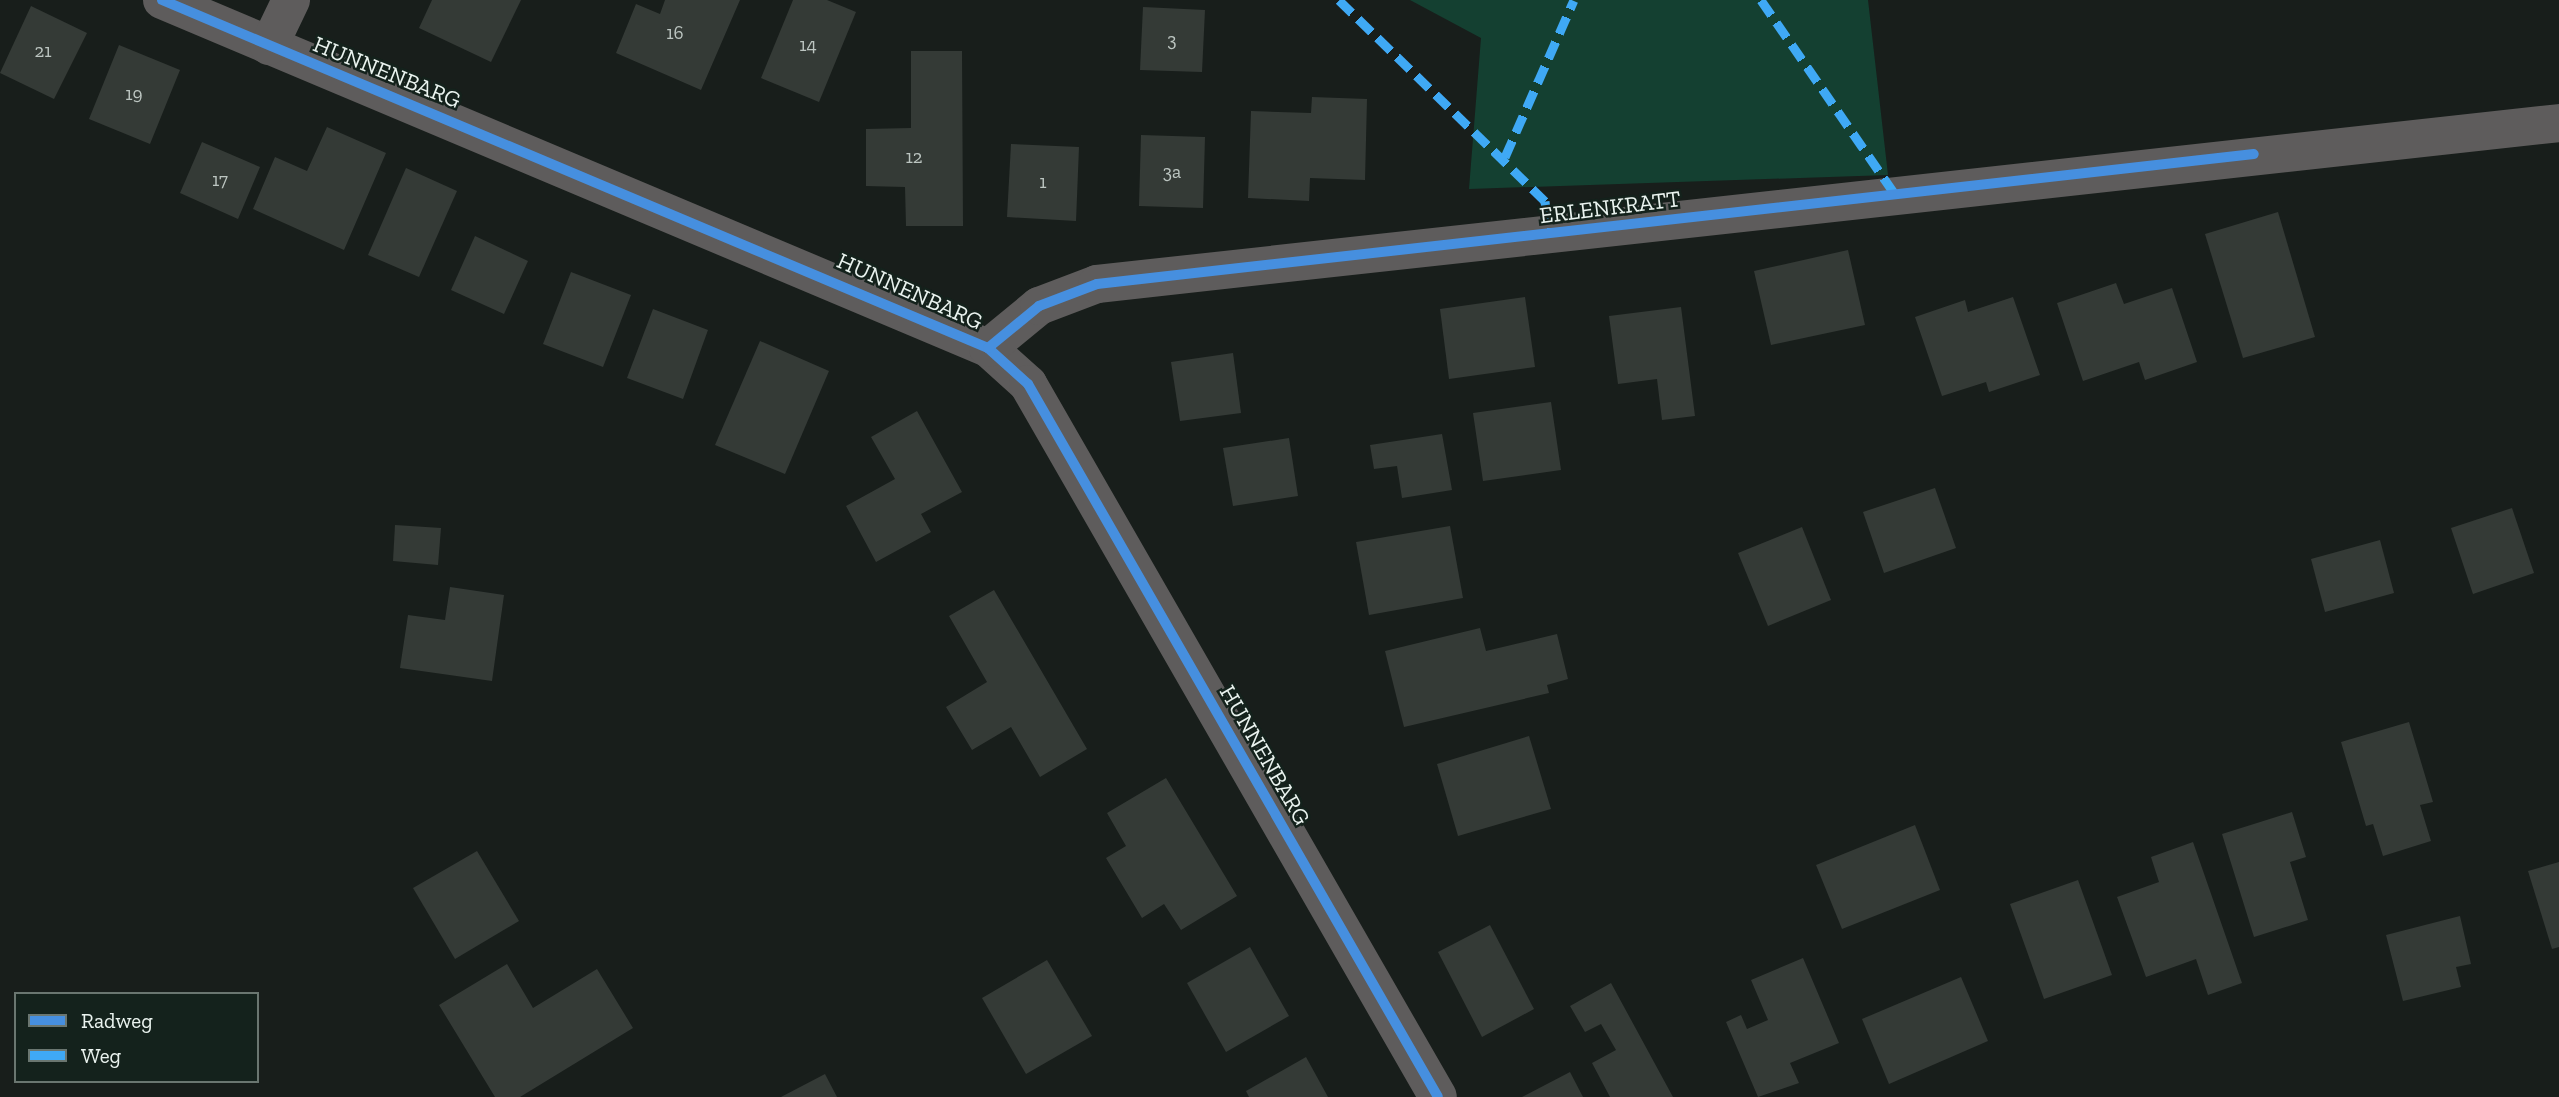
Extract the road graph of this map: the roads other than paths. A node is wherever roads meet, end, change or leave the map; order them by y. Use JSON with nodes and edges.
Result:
{"nodes":[{"id":1,"x":162,"y":0,"type":"edge"},
{"id":2,"x":291,"y":0,"type":"edge"},
{"id":3,"x":269,"y":47,"type":"junction"},
{"id":4,"x":2559,"y":123,"type":"edge"},
{"id":5,"x":988,"y":348,"type":"junction"},
{"id":6,"x":1438,"y":1097,"type":"edge"}],
"edges":[{"from":1,"to":3,"type":"street","name":"HUNNENBARG"},
{"from":2,"to":3,"type":"street"},
{"from":3,"to":5,"type":"street","name":"HUNNENBARG"},
{"from":4,"to":5,"type":"street","name":"ERLENKRATT"},
{"from":5,"to":6,"type":"street","name":"HUNNENBARG"}]}
